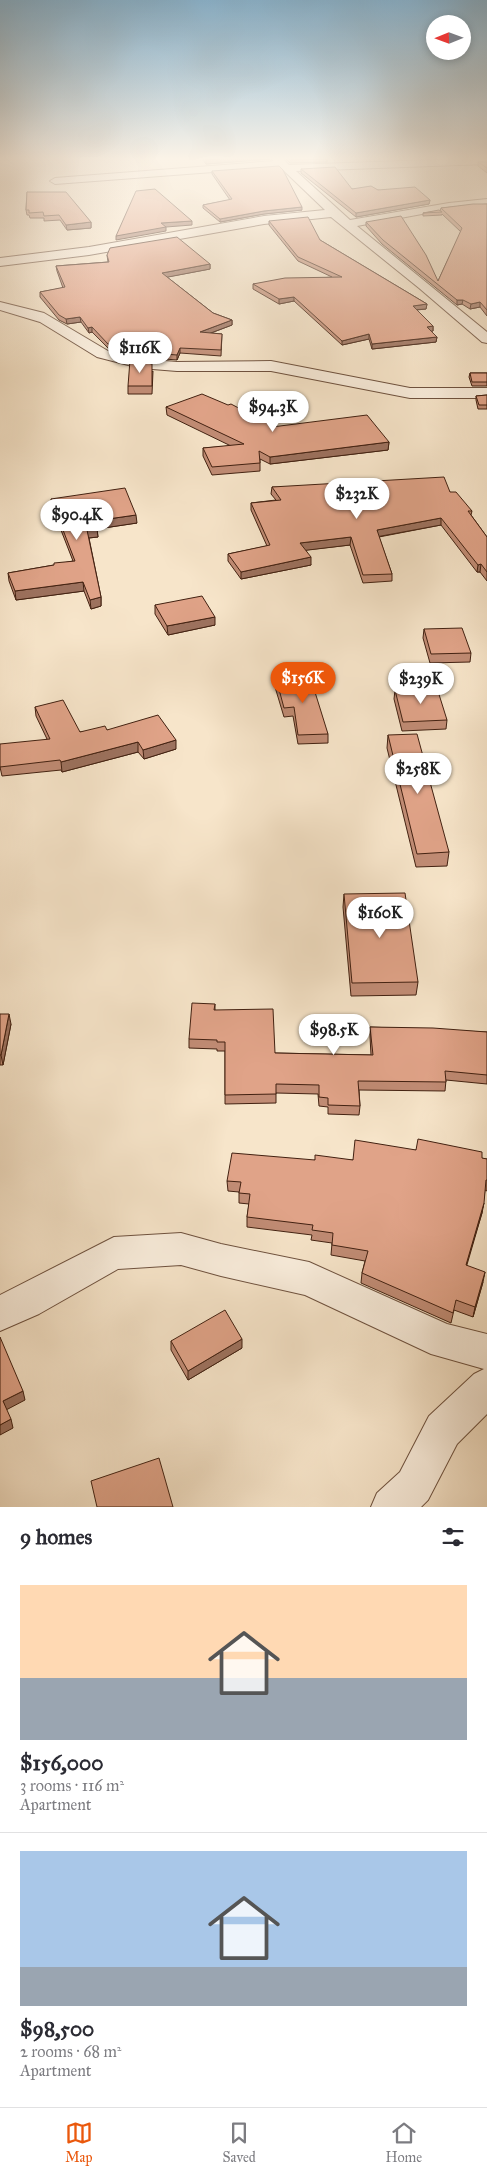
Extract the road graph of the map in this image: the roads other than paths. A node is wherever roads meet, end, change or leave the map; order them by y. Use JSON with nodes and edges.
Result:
{"nodes":[{"id":1,"x":217,"y":228,"type":"edge"},
{"id":2,"x":352,"y":228,"type":"edge"},
{"id":3,"x":0,"y":262,"type":"edge"},
{"id":4,"x":0,"y":306,"type":"edge"},
{"id":5,"x":487,"y":339,"type":"edge"},
{"id":6,"x":487,"y":393,"type":"edge"},
{"id":7,"x":0,"y":1313,"type":"edge"},
{"id":8,"x":487,"y":1352,"type":"edge"},
{"id":9,"x":487,"y":1387,"type":"edge"},
{"id":10,"x":391,"y":1507,"type":"edge"}],
"edges":[{"from":1,"to":3,"type":"street"},
{"from":2,"to":5,"type":"street"},
{"from":4,"to":6,"type":"street"},
{"from":7,"to":8,"type":"street"},
{"from":9,"to":10,"type":"street"}]}
